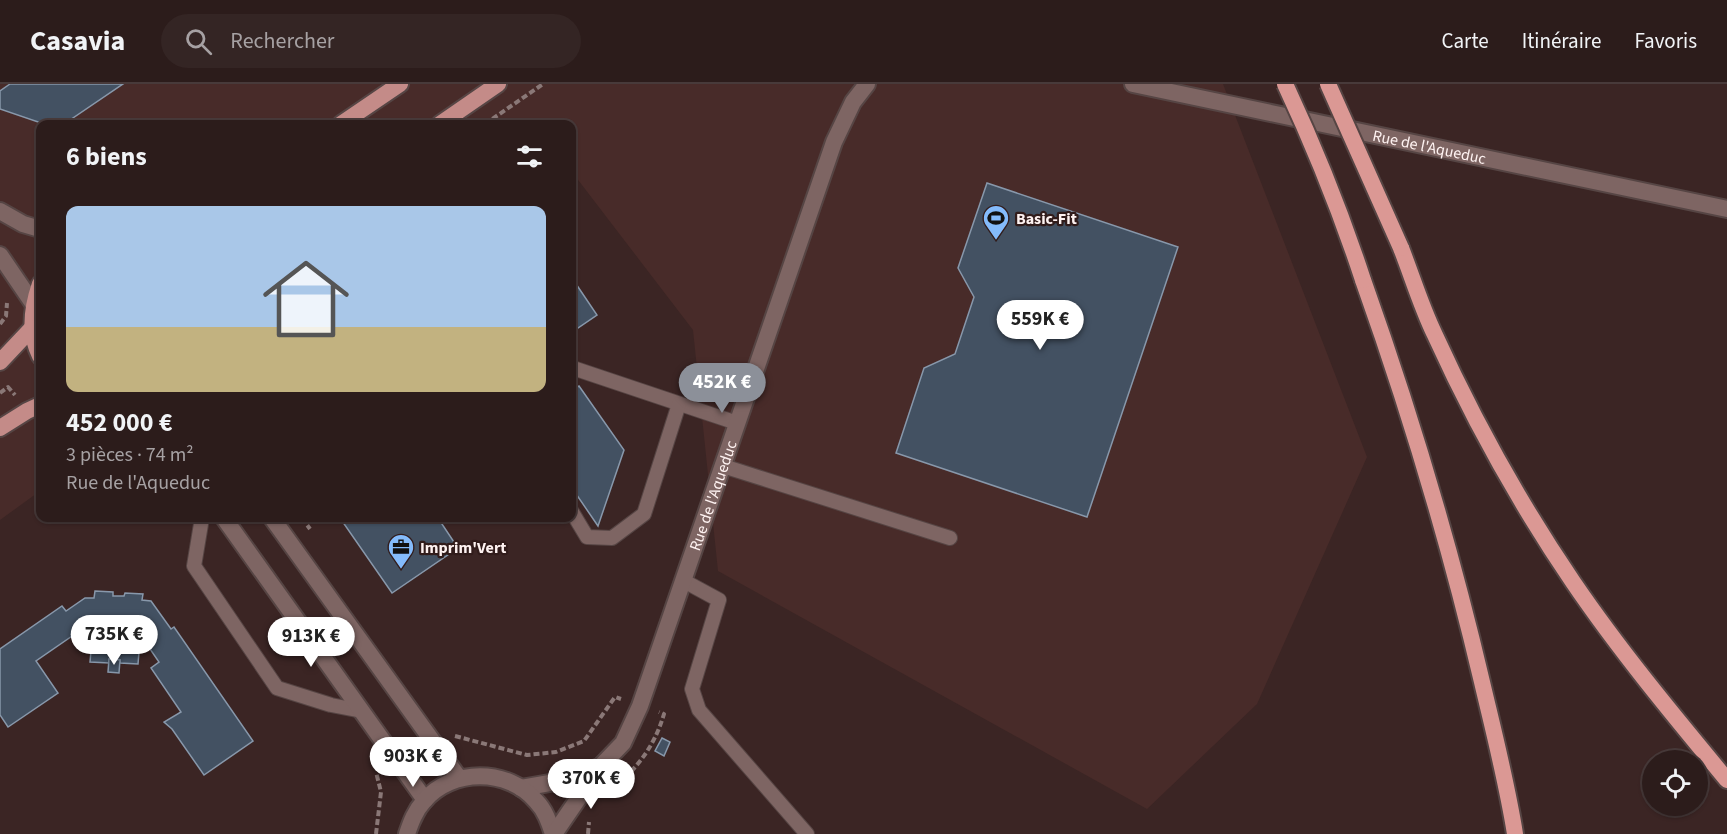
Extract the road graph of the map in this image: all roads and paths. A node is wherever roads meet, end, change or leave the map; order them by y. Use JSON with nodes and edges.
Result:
{"nodes":[{"id":1,"x":400,"y":84,"type":"edge"},
{"id":2,"x":498,"y":84,"type":"edge"},
{"id":3,"x":543,"y":84,"type":"edge"},
{"id":4,"x":867,"y":84,"type":"edge"},
{"id":5,"x":1133,"y":84,"type":"edge"},
{"id":6,"x":1285,"y":84,"type":"edge"},
{"id":7,"x":1328,"y":84,"type":"edge"},
{"id":8,"x":347,"y":120,"type":"edge"},
{"id":9,"x":446,"y":120,"type":"edge"},
{"id":10,"x":490,"y":120,"type":"edge"},
{"id":11,"x":1727,"y":209,"type":"edge"},
{"id":12,"x":0,"y":211,"type":"edge"},
{"id":13,"x":36,"y":229,"type":"edge"},
{"id":14,"x":0,"y":255,"type":"edge"},
{"id":15,"x":36,"y":297,"type":"edge"},
{"id":16,"x":34,"y":304,"type":"junction"},
{"id":17,"x":32,"y":328,"type":"junction"},
{"id":18,"x":36,"y":342,"type":"edge"},
{"id":19,"x":0,"y":362,"type":"edge"},
{"id":20,"x":576,"y":369,"type":"edge"},
{"id":21,"x":679,"y":404,"type":"junction"},
{"id":22,"x":36,"y":407,"type":"edge"},
{"id":23,"x":737,"y":423,"type":"junction"},
{"id":24,"x":0,"y":428,"type":"edge"},
{"id":25,"x":723,"y":466,"type":"junction"},
{"id":26,"x":576,"y":519,"type":"edge"},
{"id":27,"x":201,"y":522,"type":"edge"},
{"id":28,"x":227,"y":522,"type":"edge"},
{"id":29,"x":275,"y":522,"type":"edge"},
{"id":30,"x":950,"y":538,"type":"dead end"},
{"id":31,"x":684,"y":581,"type":"junction"},
{"id":32,"x":640,"y":706,"type":"junction"},
{"id":33,"x":362,"y":711,"type":"junction"},
{"id":34,"x":449,"y":729,"type":"dead end"},
{"id":35,"x":600,"y":767,"type":"junction"},
{"id":36,"x":376,"y":769,"type":"dead end"},
{"id":37,"x":459,"y":778,"type":"junction"},
{"id":38,"x":1727,"y":780,"type":"edge"},
{"id":39,"x":521,"y":788,"type":"junction"},
{"id":40,"x":606,"y":797,"type":"dead end"},
{"id":41,"x":425,"y":800,"type":"junction"},
{"id":42,"x":590,"y":811,"type":"dead end"},
{"id":43,"x":376,"y":834,"type":"edge"},
{"id":44,"x":407,"y":834,"type":"edge"},
{"id":45,"x":553,"y":834,"type":"edge"},
{"id":46,"x":588,"y":834,"type":"edge"},
{"id":47,"x":807,"y":834,"type":"edge"},
{"id":48,"x":1515,"y":834,"type":"edge"}],
"edges":[{"from":1,"to":8,"type":"main road"},
{"from":2,"to":9,"type":"main road"},
{"from":3,"to":10,"type":"path"},
{"from":4,"to":23,"type":"street","name":"Rue de l'Aqueduc"},
{"from":5,"to":11,"type":"street","name":"Rue de l'Aqueduc"},
{"from":6,"to":48,"type":"highway","bridge":true},
{"from":7,"to":38,"type":"highway","bridge":true},
{"from":12,"to":13,"type":"street"},
{"from":14,"to":16,"type":"street"},
{"from":15,"to":16,"type":"main road"},
{"from":16,"to":17,"type":"main road"},
{"from":17,"to":18,"type":"main road"},
{"from":17,"to":19,"type":"main road"},
{"from":20,"to":21,"type":"lane"},
{"from":21,"to":23,"type":"lane"},
{"from":21,"to":26,"type":"lane"},
{"from":22,"to":24,"type":"main road"},
{"from":23,"to":25,"type":"street","name":"Rue de l'Aqueduc"},
{"from":25,"to":30,"type":"lane"},
{"from":25,"to":31,"type":"street","name":"Rue de l'Aqueduc"},
{"from":27,"to":33,"type":"lane"},
{"from":28,"to":33,"type":"street"},
{"from":29,"to":37,"type":"street"},
{"from":31,"to":32,"type":"street","name":"Rue de l'Aqueduc"},
{"from":31,"to":47,"type":"lane"},
{"from":32,"to":34,"type":"path"},
{"from":32,"to":35,"type":"street","name":"Rue de l'Aqueduc"},
{"from":32,"to":40,"type":"path"},
{"from":33,"to":41,"type":"street"},
{"from":35,"to":39,"type":"street","name":"Rue de l'Aqueduc"},
{"from":35,"to":45,"type":"street","name":"Rue de l'Aqueduc"},
{"from":36,"to":43,"type":"path"},
{"from":37,"to":39,"type":"street"},
{"from":37,"to":41,"type":"street"},
{"from":39,"to":45,"type":"street"},
{"from":41,"to":44,"type":"street"},
{"from":42,"to":46,"type":"path"}]}
